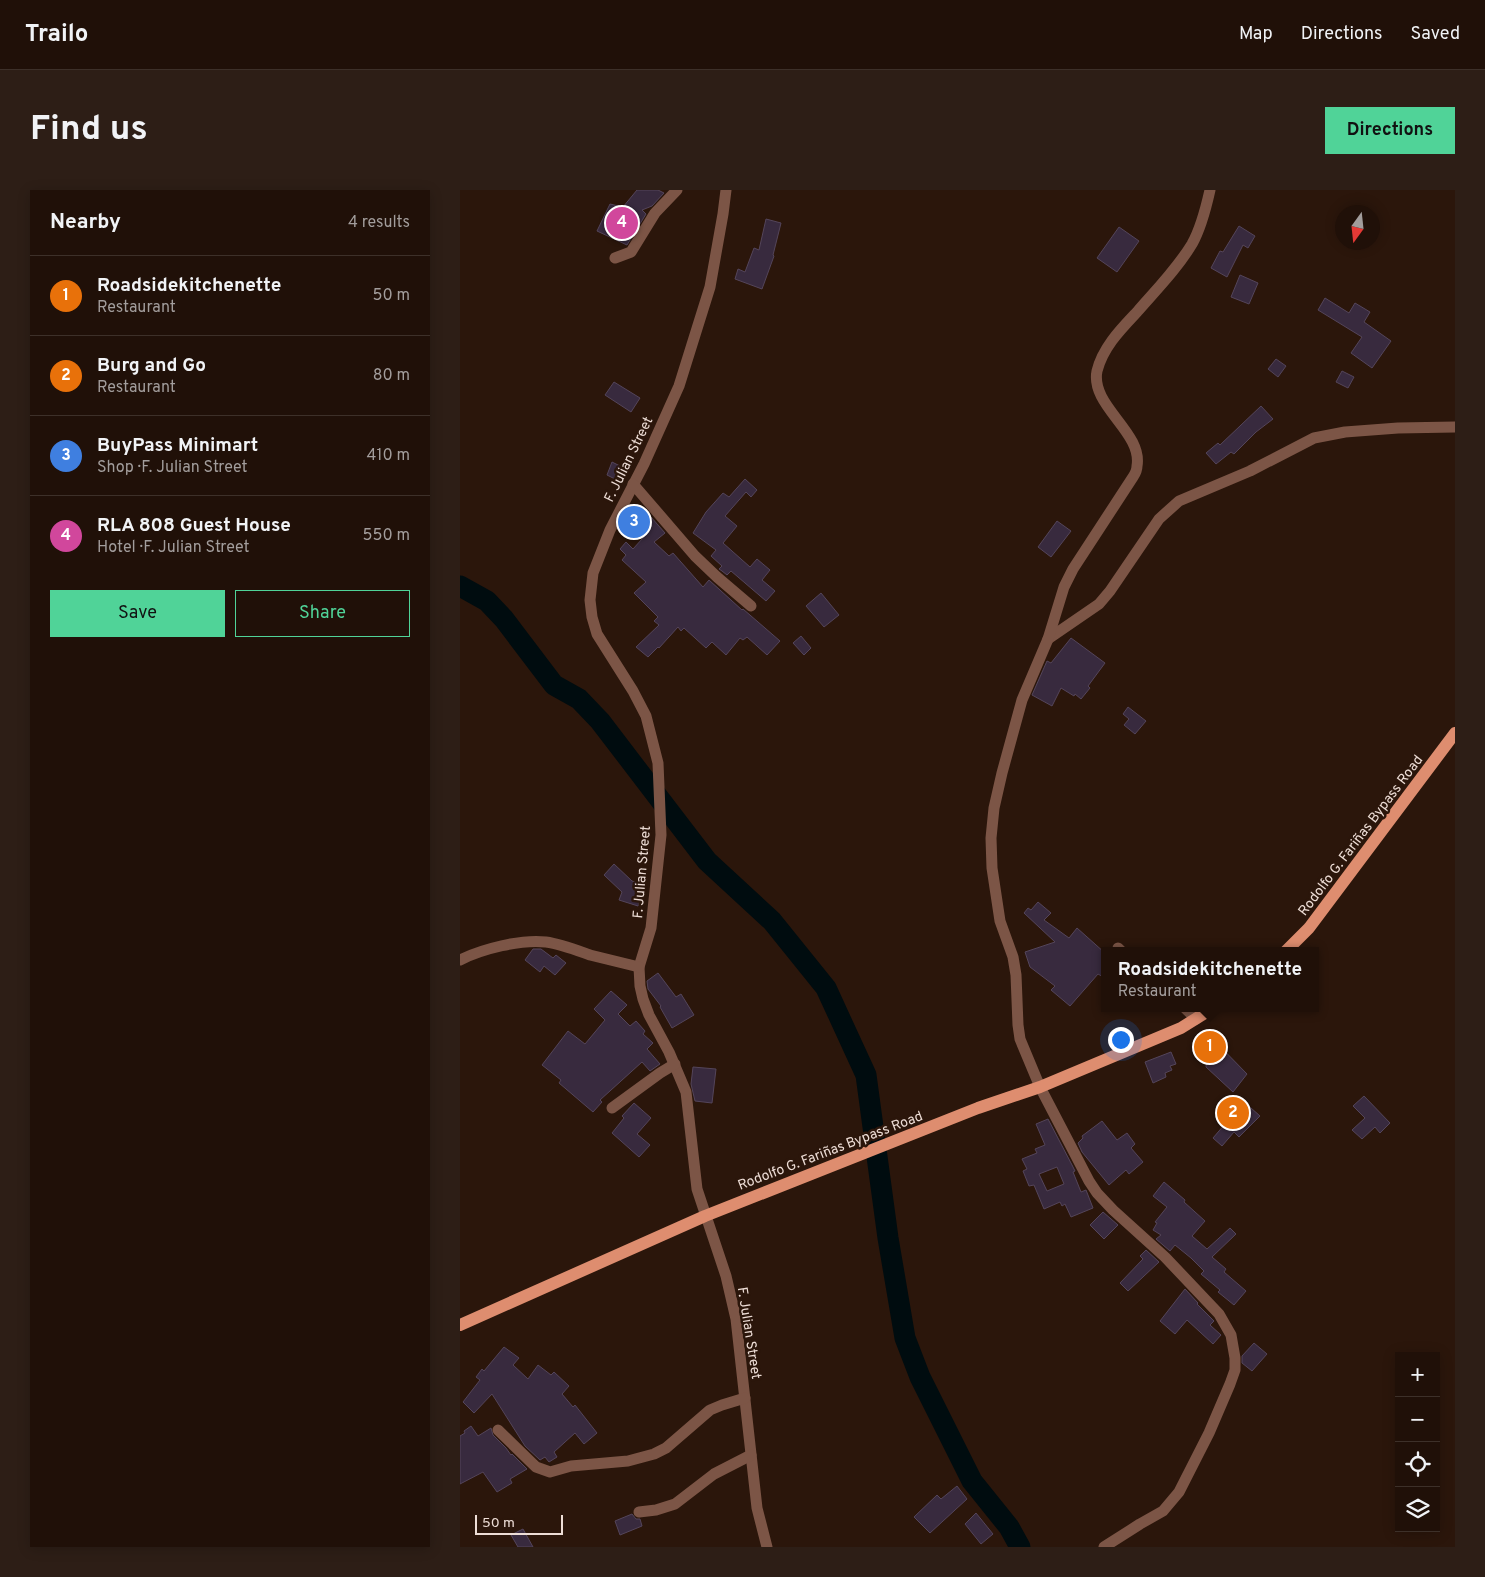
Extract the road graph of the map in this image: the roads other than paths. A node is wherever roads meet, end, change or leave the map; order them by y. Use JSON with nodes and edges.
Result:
{"nodes":[{"id":1,"x":677,"y":190,"type":"edge"},
{"id":2,"x":726,"y":190,"type":"edge"},
{"id":3,"x":1210,"y":190,"type":"edge"},
{"id":4,"x":616,"y":258,"type":"dead end"},
{"id":5,"x":1455,"y":427,"type":"edge"},
{"id":6,"x":633,"y":484,"type":"junction"},
{"id":7,"x":752,"y":606,"type":"dead end"},
{"id":8,"x":1048,"y":639,"type":"junction"},
{"id":9,"x":1455,"y":733,"type":"edge"},
{"id":10,"x":1290,"y":947,"type":"edge"},
{"id":11,"x":460,"y":960,"type":"edge"},
{"id":12,"x":639,"y":967,"type":"junction"},
{"id":13,"x":1189,"y":1012,"type":"edge"},
{"id":14,"x":1207,"y":1012,"type":"edge"},
{"id":15,"x":1196,"y":1019,"type":"junction"},
{"id":16,"x":675,"y":1064,"type":"junction"},
{"id":17,"x":1040,"y":1087,"type":"junction"},
{"id":18,"x":612,"y":1108,"type":"dead end"},
{"id":19,"x":705,"y":1216,"type":"junction"},
{"id":20,"x":460,"y":1325,"type":"edge"},
{"id":21,"x":745,"y":1398,"type":"junction"},
{"id":22,"x":498,"y":1430,"type":"dead end"},
{"id":23,"x":751,"y":1455,"type":"junction"},
{"id":24,"x":639,"y":1512,"type":"dead end"},
{"id":25,"x":767,"y":1547,"type":"edge"},
{"id":26,"x":1104,"y":1547,"type":"edge"}],
"edges":[{"from":1,"to":4,"type":"street"},
{"from":2,"to":6,"type":"street","name":"F. Julian Street"},
{"from":3,"to":8,"type":"street"},
{"from":5,"to":8,"type":"street"},
{"from":6,"to":7,"type":"street"},
{"from":6,"to":12,"type":"street","name":"F. Julian Street"},
{"from":8,"to":17,"type":"street"},
{"from":9,"to":10,"type":"main road","name":"Rodolfo G. Fariñas Bypass Road"},
{"from":11,"to":12,"type":"street"},
{"from":12,"to":16,"type":"street","name":"F. Julian Street"},
{"from":13,"to":15,"type":"street"},
{"from":14,"to":15,"type":"main road","name":"Rodolfo G. Fariñas Bypass Road"},
{"from":15,"to":17,"type":"main road","name":"Rodolfo G. Fariñas Bypass Road"},
{"from":16,"to":18,"type":"street"},
{"from":16,"to":19,"type":"street","name":"F. Julian Street"},
{"from":17,"to":19,"type":"main road","name":"Rodolfo G. Fariñas Bypass Road"},
{"from":17,"to":26,"type":"street"},
{"from":19,"to":20,"type":"main road","name":"Rodolfo G. Fariñas Bypass Road"},
{"from":19,"to":21,"type":"street","name":"F. Julian Street"},
{"from":21,"to":22,"type":"street"},
{"from":21,"to":23,"type":"street","name":"F. Julian Street"},
{"from":23,"to":24,"type":"street"},
{"from":23,"to":25,"type":"street","name":"F. Julian Street"}]}
